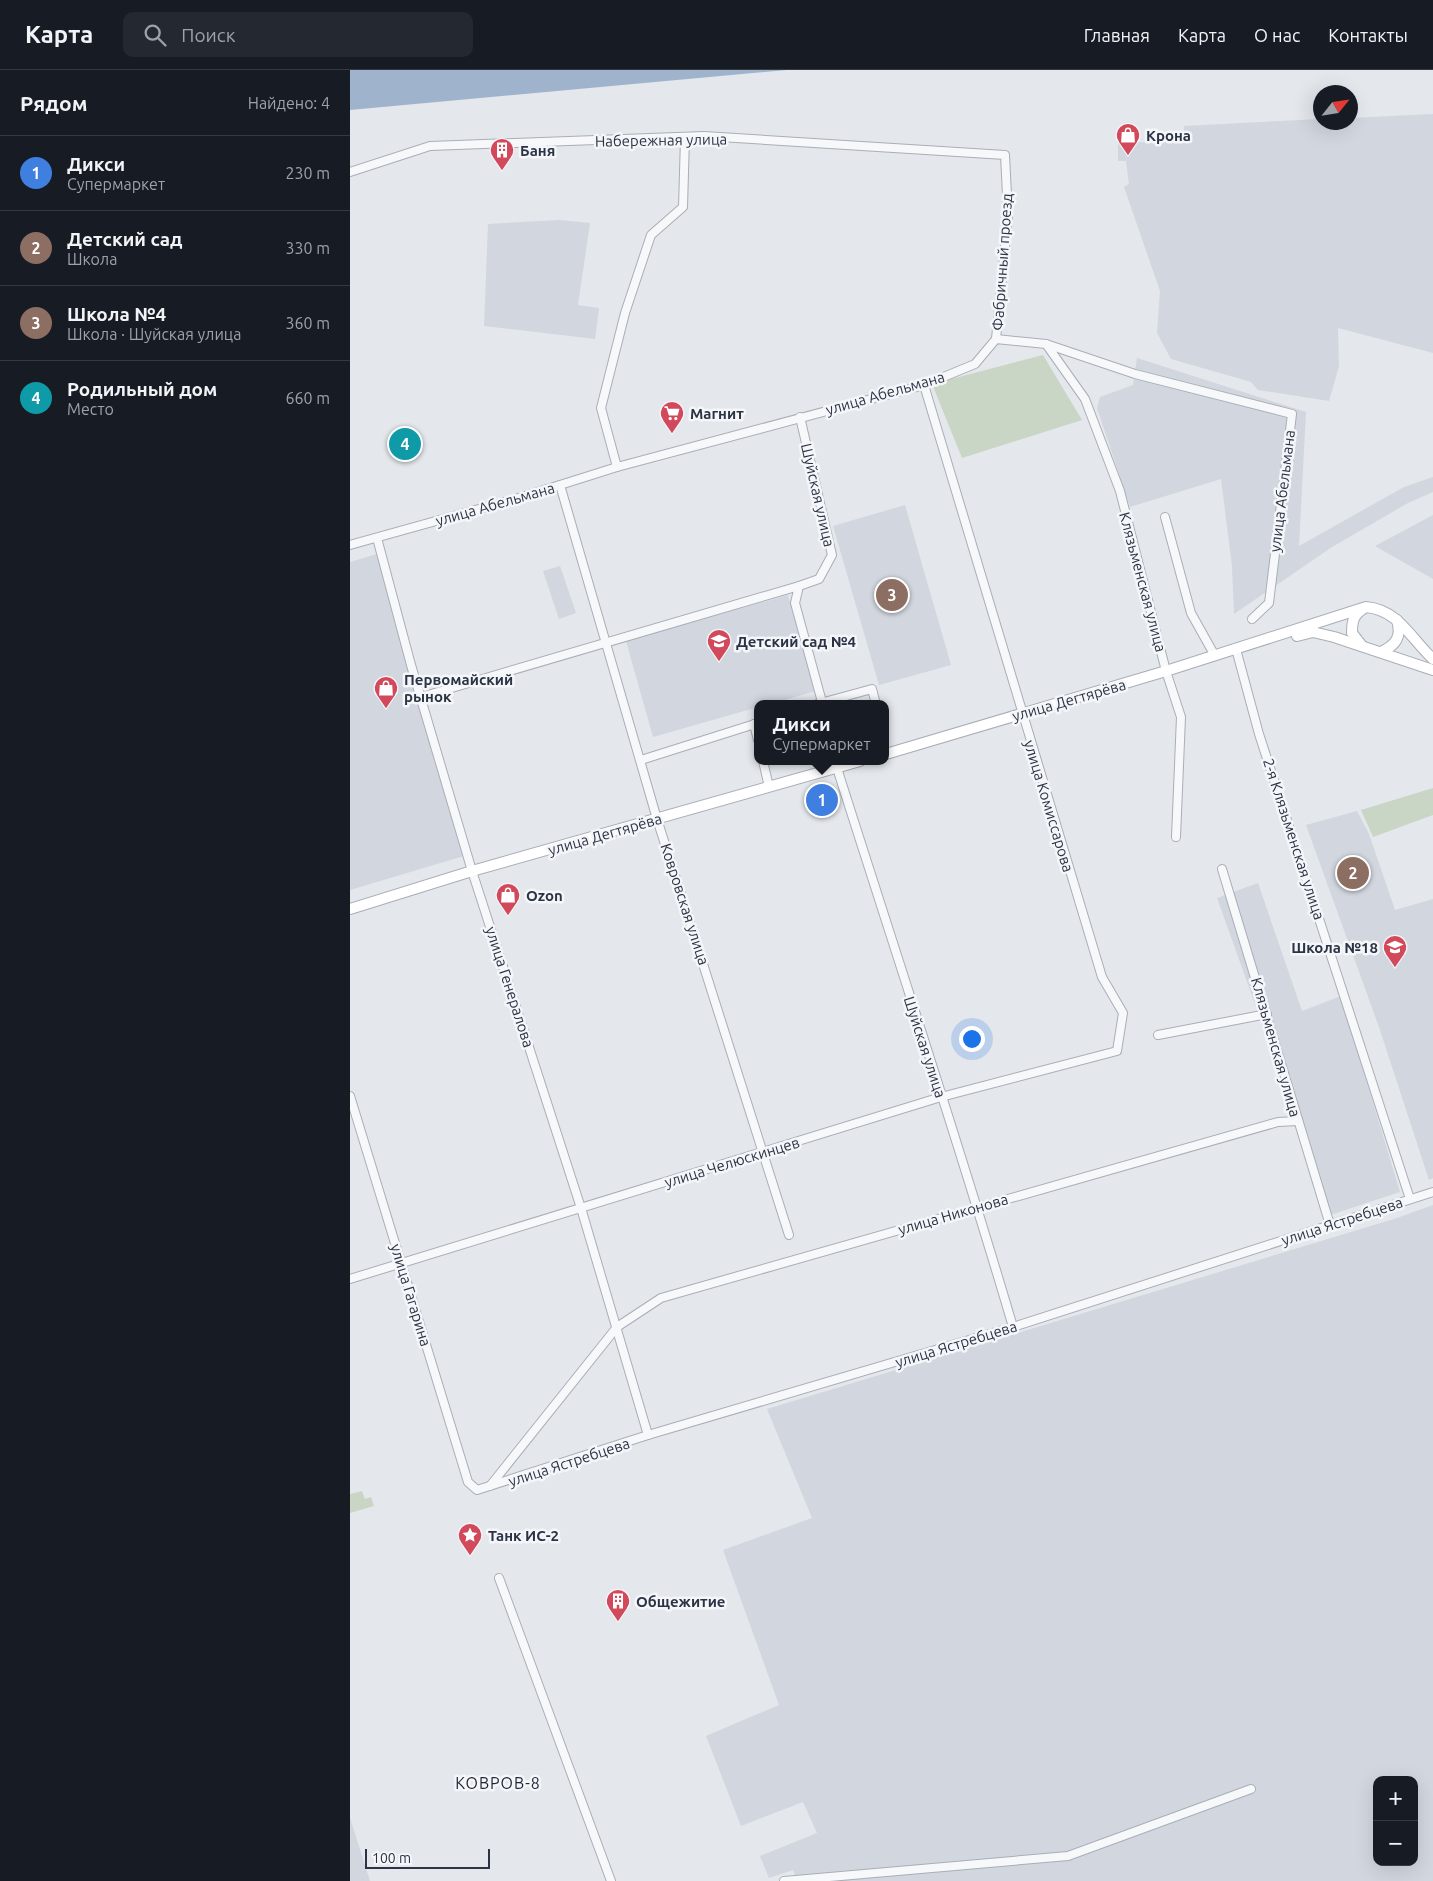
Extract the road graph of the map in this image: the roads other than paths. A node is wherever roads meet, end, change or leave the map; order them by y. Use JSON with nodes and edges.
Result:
{"nodes":[{"id":1,"x":685,"y":138,"type":"junction"},
{"id":2,"x":1005,"y":156,"type":"joint"},
{"id":3,"x":350,"y":172,"type":"edge"},
{"id":4,"x":996,"y":340,"type":"junction"},
{"id":5,"x":1046,"y":344,"type":"junction"},
{"id":6,"x":924,"y":385,"type":"junction"},
{"id":7,"x":800,"y":417,"type":"junction"},
{"id":8,"x":617,"y":466,"type":"junction"},
{"id":9,"x":560,"y":485,"type":"junction"},
{"id":10,"x":1165,"y":517,"type":"dead end"},
{"id":11,"x":376,"y":538,"type":"junction"},
{"id":12,"x":350,"y":545,"type":"edge"},
{"id":13,"x":799,"y":586,"type":"junction"},
{"id":14,"x":1366,"y":607,"type":"junction"},
{"id":15,"x":1252,"y":619,"type":"dead end"},
{"id":16,"x":1397,"y":619,"type":"junction"},
{"id":17,"x":607,"y":642,"type":"junction"},
{"id":18,"x":1252,"y":645,"type":"junction"},
{"id":19,"x":1363,"y":646,"type":"junction"},
{"id":20,"x":1236,"y":650,"type":"junction"},
{"id":21,"x":1381,"y":652,"type":"junction"},
{"id":22,"x":1216,"y":656,"type":"junction"},
{"id":23,"x":1433,"y":659,"type":"edge"},
{"id":24,"x":1433,"y":670,"type":"edge"},
{"id":25,"x":1166,"y":671,"type":"junction"},
{"id":26,"x":421,"y":697,"type":"junction"},
{"id":27,"x":819,"y":700,"type":"edge"},
{"id":28,"x":831,"y":700,"type":"edge"},
{"id":29,"x":875,"y":700,"type":"edge"},
{"id":30,"x":1021,"y":714,"type":"junction"},
{"id":31,"x":754,"y":724,"type":"edge"},
{"id":32,"x":889,"y":753,"type":"edge"},
{"id":33,"x":641,"y":760,"type":"junction"},
{"id":34,"x":764,"y":765,"type":"edge"},
{"id":35,"x":846,"y":765,"type":"edge"},
{"id":36,"x":836,"y":768,"type":"junction"},
{"id":37,"x":770,"y":787,"type":"junction"},
{"id":38,"x":658,"y":819,"type":"junction"},
{"id":39,"x":1176,"y":838,"type":"dead end"},
{"id":40,"x":1222,"y":869,"type":"dead end"},
{"id":41,"x":472,"y":871,"type":"junction"},
{"id":42,"x":350,"y":909,"type":"edge"},
{"id":43,"x":1267,"y":1014,"type":"junction"},
{"id":44,"x":1158,"y":1035,"type":"dead end"},
{"id":45,"x":1117,"y":1051,"type":"joint"},
{"id":46,"x":350,"y":1096,"type":"edge"},
{"id":47,"x":941,"y":1097,"type":"junction"},
{"id":48,"x":1297,"y":1121,"type":"junction"},
{"id":49,"x":764,"y":1152,"type":"junction"},
{"id":50,"x":1433,"y":1192,"type":"edge"},
{"id":51,"x":1410,"y":1200,"type":"junction"},
{"id":52,"x":581,"y":1208,"type":"junction"},
{"id":53,"x":978,"y":1208,"type":"junction"},
{"id":54,"x":1330,"y":1225,"type":"junction"},
{"id":55,"x":789,"y":1235,"type":"dead end"},
{"id":56,"x":402,"y":1263,"type":"junction"},
{"id":57,"x":350,"y":1279,"type":"edge"},
{"id":58,"x":617,"y":1327,"type":"junction"},
{"id":59,"x":1013,"y":1327,"type":"junction"},
{"id":60,"x":648,"y":1435,"type":"junction"},
{"id":61,"x":490,"y":1486,"type":"junction"},
{"id":62,"x":477,"y":1490,"type":"joint"},
{"id":63,"x":500,"y":1578,"type":"dead end"},
{"id":64,"x":1251,"y":1788,"type":"dead end"},
{"id":65,"x":611,"y":1881,"type":"edge"},
{"id":66,"x":784,"y":1881,"type":"edge"}],
"edges":[{"from":1,"to":2,"type":"street","name":"Набережная улица"},
{"from":1,"to":3,"type":"street","name":"Набережная улица"},
{"from":1,"to":8,"type":"street"},
{"from":2,"to":4,"type":"street","name":"Фабричный проезд"},
{"from":4,"to":5,"type":"street","name":"улица Абельмана"},
{"from":4,"to":6,"type":"street","name":"улица Абельмана"},
{"from":5,"to":15,"type":"street","name":"улица Абельмана"},
{"from":5,"to":25,"type":"street","name":"Клязьменская улица"},
{"from":6,"to":7,"type":"street","name":"улица Абельмана"},
{"from":6,"to":30,"type":"street","name":"улица Комиссарова"},
{"from":7,"to":8,"type":"street","name":"улица Абельмана"},
{"from":7,"to":13,"type":"street","name":"Шуйская улица"},
{"from":8,"to":9,"type":"street","name":"улица Абельмана"},
{"from":9,"to":11,"type":"street","name":"улица Абельмана"},
{"from":9,"to":17,"type":"street","name":"Ковровская улица"},
{"from":10,"to":22,"type":"street"},
{"from":11,"to":12,"type":"street","name":"улица Абельмана"},
{"from":11,"to":26,"type":"street","name":"улица Генералова"},
{"from":13,"to":17,"type":"street","name":"Шуйская улица"},
{"from":13,"to":27,"type":"street"},
{"from":14,"to":16,"type":"main road"},
{"from":14,"to":18,"type":"main road"},
{"from":14,"to":19,"type":"main road"},
{"from":16,"to":21,"type":"main road"},
{"from":16,"to":23,"type":"main road"},
{"from":17,"to":26,"type":"street","name":"Шуйская улица"},
{"from":17,"to":33,"type":"street","name":"Ковровская улица"},
{"from":18,"to":19,"type":"main road"},
{"from":18,"to":20,"type":"main road","name":"улица Дегтярёва"},
{"from":19,"to":21,"type":"main road"},
{"from":20,"to":22,"type":"main road","name":"улица Дегтярёва"},
{"from":20,"to":51,"type":"street","name":"2-я Клязьменская улица"},
{"from":21,"to":24,"type":"main road"},
{"from":22,"to":25,"type":"main road","name":"улица Дегтярёва"},
{"from":25,"to":30,"type":"main road","name":"улица Дегтярёва"},
{"from":25,"to":39,"type":"street","name":"Клязьменская улица"},
{"from":26,"to":41,"type":"street","name":"улица Генералова"},
{"from":28,"to":29,"type":"street"},
{"from":30,"to":32,"type":"main road","name":"улица Дегтярёва"},
{"from":30,"to":45,"type":"street","name":"улица Комиссарова"},
{"from":31,"to":33,"type":"street"},
{"from":33,"to":38,"type":"street","name":"Ковровская улица"},
{"from":34,"to":37,"type":"street"},
{"from":35,"to":36,"type":"main road","name":"улица Дегтярёва"},
{"from":36,"to":37,"type":"main road","name":"улица Дегтярёва"},
{"from":36,"to":47,"type":"street","name":"Шуйская улица"},
{"from":37,"to":38,"type":"main road","name":"улица Дегтярёва"},
{"from":38,"to":41,"type":"main road","name":"улица Дегтярёва"},
{"from":38,"to":49,"type":"street","name":"Ковровская улица"},
{"from":40,"to":43,"type":"street","name":"Клязьменская улица"},
{"from":41,"to":42,"type":"main road","name":"улица Дегтярёва"},
{"from":41,"to":52,"type":"street","name":"улица Генералова"},
{"from":43,"to":44,"type":"street"},
{"from":43,"to":48,"type":"street","name":"Клязьменская улица"},
{"from":45,"to":47,"type":"street","name":"улица Челюскинцев"},
{"from":46,"to":56,"type":"street","name":"улица Гагарина"},
{"from":47,"to":49,"type":"street","name":"улица Челюскинцев"},
{"from":47,"to":53,"type":"street","name":"Шуйская улица"},
{"from":48,"to":53,"type":"street","name":"улица Никонова"},
{"from":48,"to":54,"type":"street","name":"Клязьменская улица"},
{"from":49,"to":52,"type":"street","name":"улица Челюскинцев"},
{"from":49,"to":55,"type":"street","name":"Ковровская улица"},
{"from":50,"to":51,"type":"street","name":"улица Ястребцева"},
{"from":51,"to":54,"type":"street","name":"улица Ястребцева"},
{"from":52,"to":56,"type":"street","name":"улица Челюскинцев"},
{"from":52,"to":58,"type":"street","name":"улица Генералова"},
{"from":53,"to":58,"type":"street","name":"улица Никонова"},
{"from":53,"to":59,"type":"street","name":"Шуйская улица"},
{"from":54,"to":59,"type":"street","name":"улица Ястребцева"},
{"from":56,"to":57,"type":"street","name":"улица Челюскинцев"},
{"from":56,"to":62,"type":"street","name":"улица Гагарина"},
{"from":58,"to":60,"type":"street","name":"улица Генералова"},
{"from":58,"to":61,"type":"street","name":"улица Никонова"},
{"from":59,"to":60,"type":"street","name":"улица Ястребцева"},
{"from":60,"to":61,"type":"street","name":"улица Ястребцева"},
{"from":61,"to":62,"type":"street","name":"улица Ястребцева"},
{"from":63,"to":65,"type":"street"},
{"from":64,"to":66,"type":"street"}]}
